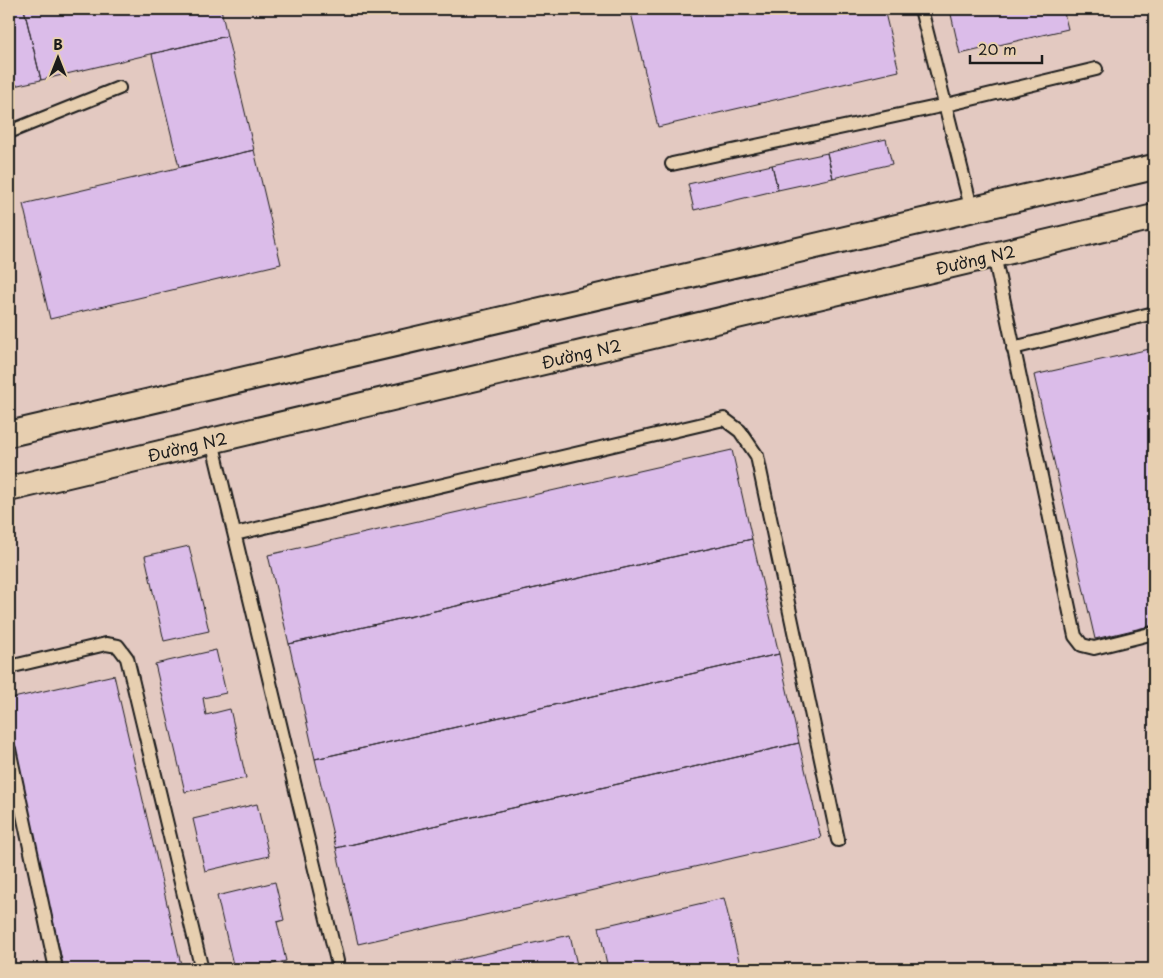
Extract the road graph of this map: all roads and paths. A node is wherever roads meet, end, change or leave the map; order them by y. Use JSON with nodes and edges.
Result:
{"nodes":[{"id":1,"x":921,"y":9,"type":"edge"},
{"id":2,"x":1096,"y":69,"type":"dead end"},
{"id":3,"x":119,"y":88,"type":"dead end"},
{"id":4,"x":946,"y":105,"type":"junction"},
{"id":5,"x":9,"y":132,"type":"edge"},
{"id":6,"x":672,"y":164,"type":"dead end"},
{"id":7,"x":1154,"y":167,"type":"edge"},
{"id":8,"x":972,"y":210,"type":"junction"},
{"id":9,"x":1154,"y":218,"type":"edge"},
{"id":10,"x":994,"y":255,"type":"junction"},
{"id":11,"x":1154,"y":313,"type":"edge"},
{"id":12,"x":1013,"y":348,"type":"junction"},
{"id":13,"x":9,"y":434,"type":"edge"},
{"id":14,"x":212,"y":441,"type":"junction"},
{"id":15,"x":9,"y":489,"type":"edge"},
{"id":16,"x":235,"y":534,"type":"junction"},
{"id":17,"x":1154,"y":633,"type":"edge"},
{"id":18,"x":9,"y":667,"type":"edge"},
{"id":19,"x":9,"y":750,"type":"edge"},
{"id":20,"x":838,"y":840,"type":"dead end"},
{"id":21,"x":337,"y":961,"type":"dead end"},
{"id":22,"x":56,"y":969,"type":"edge"},
{"id":23,"x":199,"y":969,"type":"edge"}],
"edges":[{"from":1,"to":4,"type":"lane"},
{"from":2,"to":4,"type":"lane"},
{"from":3,"to":5,"type":"lane"},
{"from":4,"to":6,"type":"lane"},
{"from":4,"to":8,"type":"lane"},
{"from":7,"to":8,"type":"street"},
{"from":8,"to":13,"type":"street"},
{"from":9,"to":10,"type":"street","name":"Đường N2"},
{"from":10,"to":12,"type":"lane"},
{"from":10,"to":14,"type":"street","name":"Đường N2"},
{"from":11,"to":12,"type":"lane"},
{"from":12,"to":17,"type":"lane"},
{"from":14,"to":15,"type":"street","name":"Đường N2"},
{"from":14,"to":16,"type":"lane"},
{"from":16,"to":20,"type":"lane"},
{"from":16,"to":21,"type":"lane"},
{"from":18,"to":23,"type":"lane"},
{"from":19,"to":22,"type":"lane"}]}
